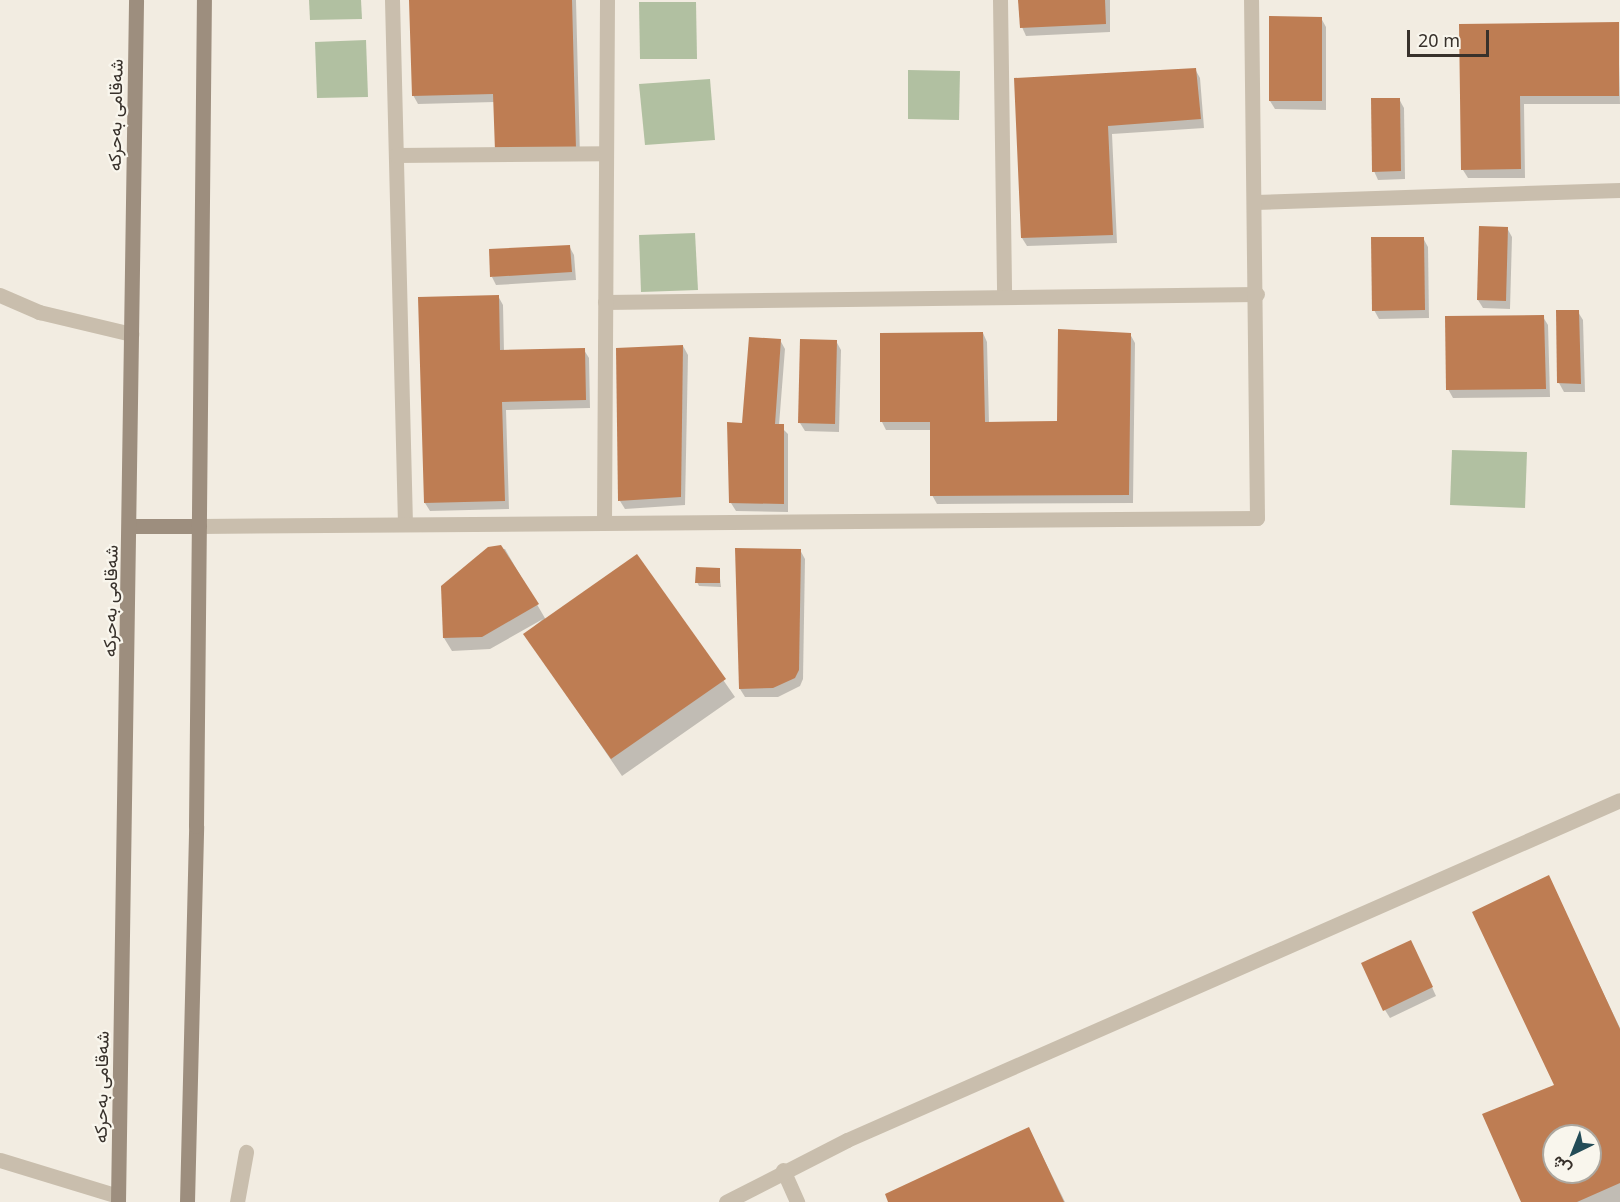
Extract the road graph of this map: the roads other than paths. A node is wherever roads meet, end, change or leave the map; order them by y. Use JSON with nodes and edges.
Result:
{"nodes":[{"id":1,"x":136,"y":0,"type":"edge"},
{"id":2,"x":204,"y":0,"type":"edge"},
{"id":3,"x":392,"y":0,"type":"edge"},
{"id":4,"x":607,"y":0,"type":"edge"},
{"id":5,"x":1000,"y":0,"type":"edge"},
{"id":6,"x":1251,"y":0,"type":"edge"},
{"id":7,"x":606,"y":153,"type":"junction"},
{"id":8,"x":396,"y":155,"type":"junction"},
{"id":9,"x":1620,"y":190,"type":"edge"},
{"id":10,"x":1255,"y":202,"type":"junction"},
{"id":11,"x":1257,"y":294,"type":"junction"},
{"id":12,"x":0,"y":295,"type":"edge"},
{"id":13,"x":1004,"y":297,"type":"junction"},
{"id":14,"x":605,"y":302,"type":"junction"},
{"id":15,"x":131,"y":334,"type":"junction"},
{"id":16,"x":604,"y":522,"type":"junction"},
{"id":17,"x":405,"y":524,"type":"junction"},
{"id":18,"x":131,"y":526,"type":"junction"},
{"id":19,"x":199,"y":526,"type":"junction"},
{"id":20,"x":1620,"y":800,"type":"edge"},
{"id":21,"x":246,"y":1152,"type":"dead end"},
{"id":22,"x":0,"y":1160,"type":"edge"},
{"id":23,"x":783,"y":1170,"type":"junction"},
{"id":24,"x":118,"y":1199,"type":"edge"},
{"id":25,"x":187,"y":1202,"type":"edge"},
{"id":26,"x":237,"y":1202,"type":"edge"},
{"id":27,"x":726,"y":1202,"type":"edge"},
{"id":28,"x":797,"y":1202,"type":"edge"}],
"edges":[{"from":1,"to":15,"type":"main road","name":"شەقامی بەحرکە"},
{"from":2,"to":19,"type":"main road"},
{"from":3,"to":8,"type":"street"},
{"from":4,"to":7,"type":"street"},
{"from":5,"to":13,"type":"street"},
{"from":6,"to":10,"type":"street"},
{"from":7,"to":8,"type":"street"},
{"from":7,"to":14,"type":"street"},
{"from":8,"to":17,"type":"street"},
{"from":9,"to":10,"type":"street"},
{"from":10,"to":11,"type":"street"},
{"from":11,"to":13,"type":"street"},
{"from":11,"to":16,"type":"street"},
{"from":12,"to":15,"type":"street"},
{"from":13,"to":14,"type":"street"},
{"from":14,"to":16,"type":"street"},
{"from":15,"to":18,"type":"main road","name":"شەقامی بەحرکە"},
{"from":16,"to":17,"type":"street"},
{"from":17,"to":19,"type":"street"},
{"from":18,"to":19,"type":"main road"},
{"from":18,"to":24,"type":"main road","name":"شەقامی بەحرکە"},
{"from":19,"to":25,"type":"main road"},
{"from":20,"to":23,"type":"street"},
{"from":21,"to":26,"type":"street"},
{"from":22,"to":24,"type":"street"},
{"from":23,"to":27,"type":"street"},
{"from":23,"to":28,"type":"street"}]}
